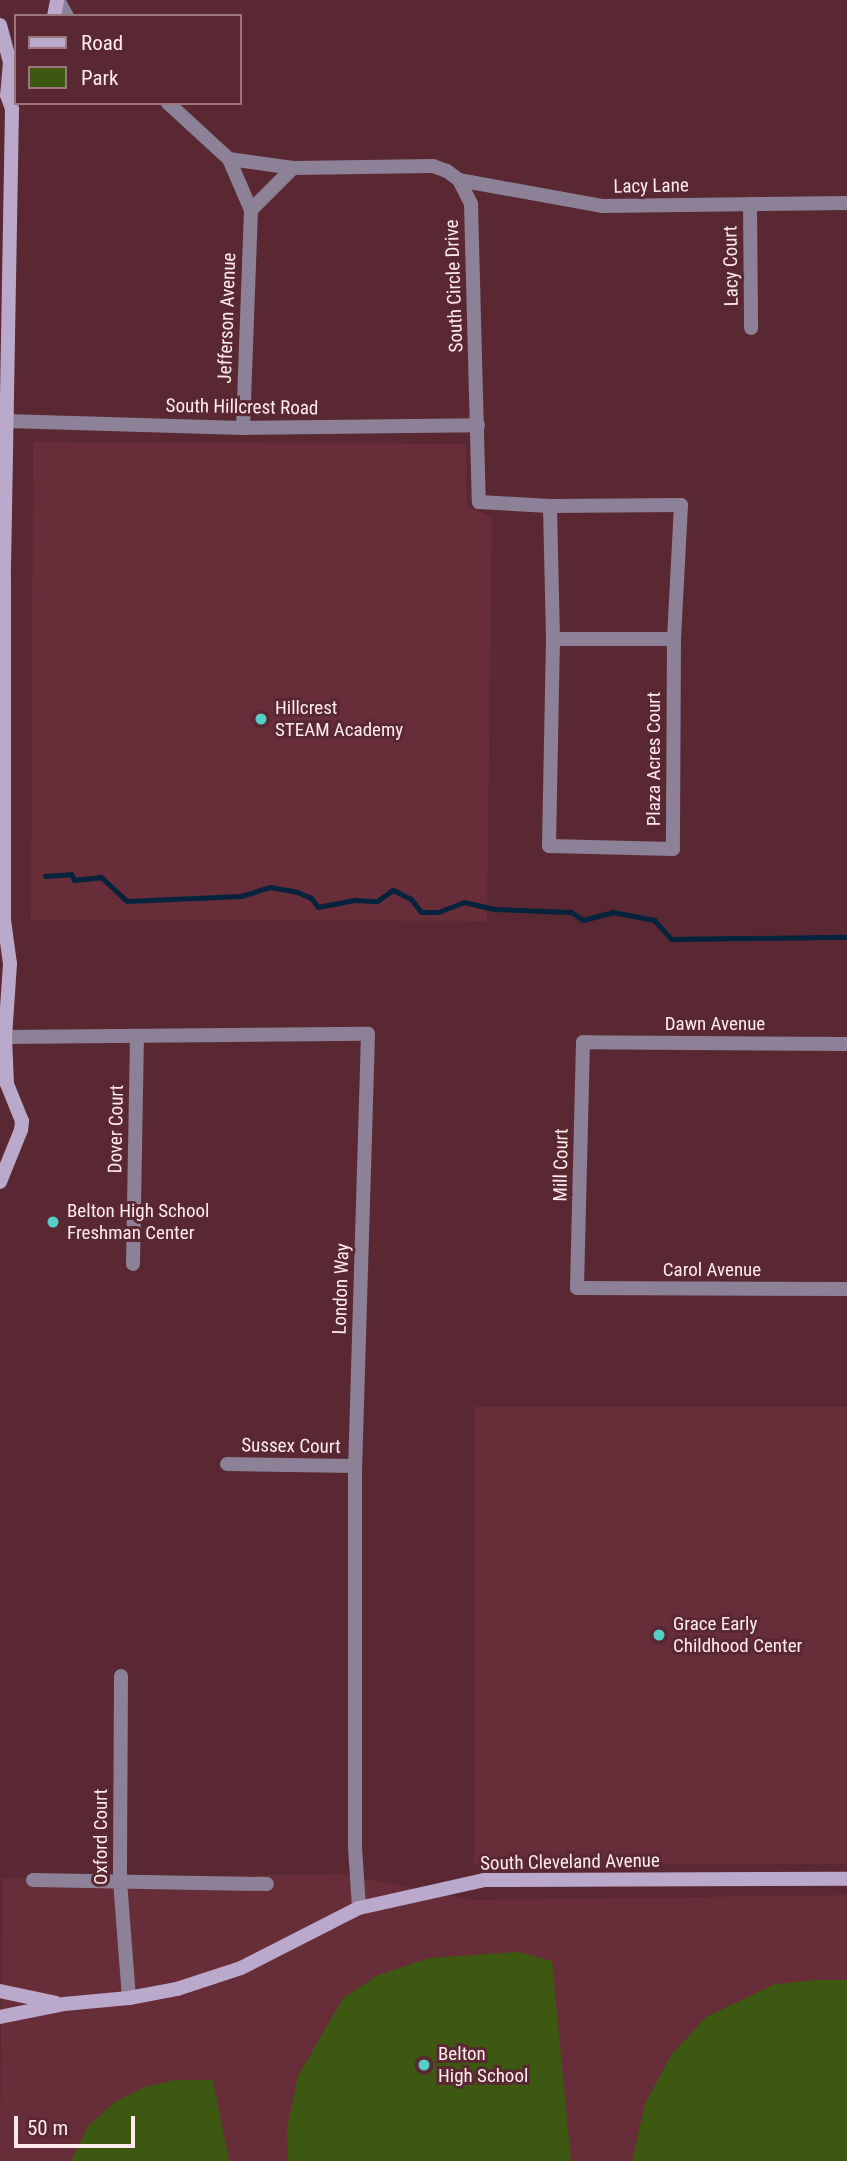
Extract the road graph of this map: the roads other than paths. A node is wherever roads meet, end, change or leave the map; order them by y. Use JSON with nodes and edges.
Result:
{"nodes":[{"id":1,"x":0,"y":25,"type":"edge"},
{"id":2,"x":11,"y":43,"type":"edge"},
{"id":3,"x":9,"y":100,"type":"edge"},
{"id":4,"x":170,"y":105,"type":"edge"},
{"id":5,"x":5,"y":134,"type":"edge"},
{"id":6,"x":229,"y":159,"type":"junction"},
{"id":7,"x":293,"y":169,"type":"junction"},
{"id":8,"x":459,"y":180,"type":"junction"},
{"id":9,"x":847,"y":203,"type":"edge"},
{"id":10,"x":750,"y":204,"type":"junction"},
{"id":11,"x":251,"y":210,"type":"junction"},
{"id":12,"x":751,"y":328,"type":"dead end"},
{"id":13,"x":6,"y":421,"type":"junction"},
{"id":14,"x":478,"y":425,"type":"junction"},
{"id":15,"x":243,"y":428,"type":"junction"},
{"id":16,"x":479,"y":502,"type":"joint"},
{"id":17,"x":550,"y":506,"type":"junction"},
{"id":18,"x":2,"y":580,"type":"edge"},
{"id":19,"x":553,"y":639,"type":"junction"},
{"id":20,"x":674,"y":639,"type":"junction"},
{"id":21,"x":4,"y":920,"type":"junction"},
{"id":22,"x":0,"y":937,"type":"edge"},
{"id":23,"x":5,"y":1037,"type":"junction"},
{"id":24,"x":137,"y":1037,"type":"junction"},
{"id":25,"x":583,"y":1042,"type":"joint"},
{"id":26,"x":847,"y":1044,"type":"edge"},
{"id":27,"x":0,"y":1097,"type":"edge"},
{"id":28,"x":15,"y":1106,"type":"junction"},
{"id":29,"x":6,"y":1148,"type":"edge"},
{"id":30,"x":0,"y":1182,"type":"edge"},
{"id":31,"x":133,"y":1264,"type":"dead end"},
{"id":32,"x":577,"y":1288,"type":"joint"},
{"id":33,"x":847,"y":1290,"type":"edge"},
{"id":34,"x":227,"y":1464,"type":"dead end"},
{"id":35,"x":355,"y":1466,"type":"junction"},
{"id":36,"x":121,"y":1676,"type":"dead end"},
{"id":37,"x":847,"y":1879,"type":"edge"},
{"id":38,"x":33,"y":1880,"type":"dead end"},
{"id":39,"x":120,"y":1881,"type":"junction"},
{"id":40,"x":267,"y":1884,"type":"dead end"},
{"id":41,"x":359,"y":1908,"type":"junction"},
{"id":42,"x":0,"y":1991,"type":"edge"},
{"id":43,"x":0,"y":1997,"type":"edge"},
{"id":44,"x":129,"y":1998,"type":"junction"},
{"id":45,"x":64,"y":2004,"type":"junction"},
{"id":46,"x":0,"y":2009,"type":"edge"},
{"id":47,"x":0,"y":2017,"type":"edge"}],
"edges":[{"from":1,"to":2,"type":"main road"},
{"from":2,"to":3,"type":"main road"},
{"from":3,"to":5,"type":"main road"},
{"from":4,"to":6,"type":"street"},
{"from":5,"to":13,"type":"main road"},
{"from":6,"to":7,"type":"street"},
{"from":6,"to":11,"type":"street","name":"Jefferson Avenue"},
{"from":7,"to":8,"type":"street"},
{"from":7,"to":11,"type":"street"},
{"from":8,"to":10,"type":"street","name":"Lacy Lane"},
{"from":8,"to":14,"type":"street","name":"South Circle Drive"},
{"from":9,"to":10,"type":"street","name":"Lacy Lane"},
{"from":10,"to":12,"type":"street","name":"Lacy Court"},
{"from":11,"to":15,"type":"street","name":"Jefferson Avenue"},
{"from":13,"to":15,"type":"street","name":"South Hillcrest Road"},
{"from":13,"to":18,"type":"main road"},
{"from":14,"to":15,"type":"street","name":"South Hillcrest Road"},
{"from":14,"to":16,"type":"street","name":"South Circle Drive"},
{"from":16,"to":17,"type":"street","name":"Plaza Acres Court"},
{"from":17,"to":19,"type":"street","name":"Plaza Acres Court"},
{"from":17,"to":20,"type":"street","name":"Plaza Acres Court"},
{"from":18,"to":21,"type":"main road"},
{"from":19,"to":20,"type":"street"},
{"from":19,"to":20,"type":"street","name":"Plaza Acres Court"},
{"from":21,"to":22,"type":"main road"},
{"from":21,"to":23,"type":"main road"},
{"from":23,"to":24,"type":"street","name":"London Way"},
{"from":23,"to":28,"type":"main road"},
{"from":24,"to":31,"type":"street","name":"Dover Court"},
{"from":24,"to":35,"type":"street","name":"London Way"},
{"from":25,"to":26,"type":"street","name":"Dawn Avenue"},
{"from":25,"to":32,"type":"street","name":"Mill Court"},
{"from":27,"to":28,"type":"main road"},
{"from":28,"to":29,"type":"main road"},
{"from":29,"to":30,"type":"main road"},
{"from":32,"to":33,"type":"street","name":"Carol Avenue"},
{"from":34,"to":35,"type":"street","name":"Sussex Court"},
{"from":35,"to":41,"type":"street","name":"London Way"},
{"from":36,"to":39,"type":"street","name":"Oxford Court"},
{"from":37,"to":41,"type":"main road","name":"South Cleveland Avenue"},
{"from":38,"to":39,"type":"street"},
{"from":39,"to":40,"type":"street"},
{"from":39,"to":44,"type":"street","name":"Oxford Court"},
{"from":41,"to":44,"type":"main road","name":"South Cleveland Avenue"},
{"from":42,"to":45,"type":"main road","name":"South Cleveland Avenue"},
{"from":43,"to":46,"type":"main road"},
{"from":44,"to":45,"type":"main road","name":"South Cleveland Avenue"},
{"from":45,"to":47,"type":"main road","name":"South Cleveland Avenue"}]}
